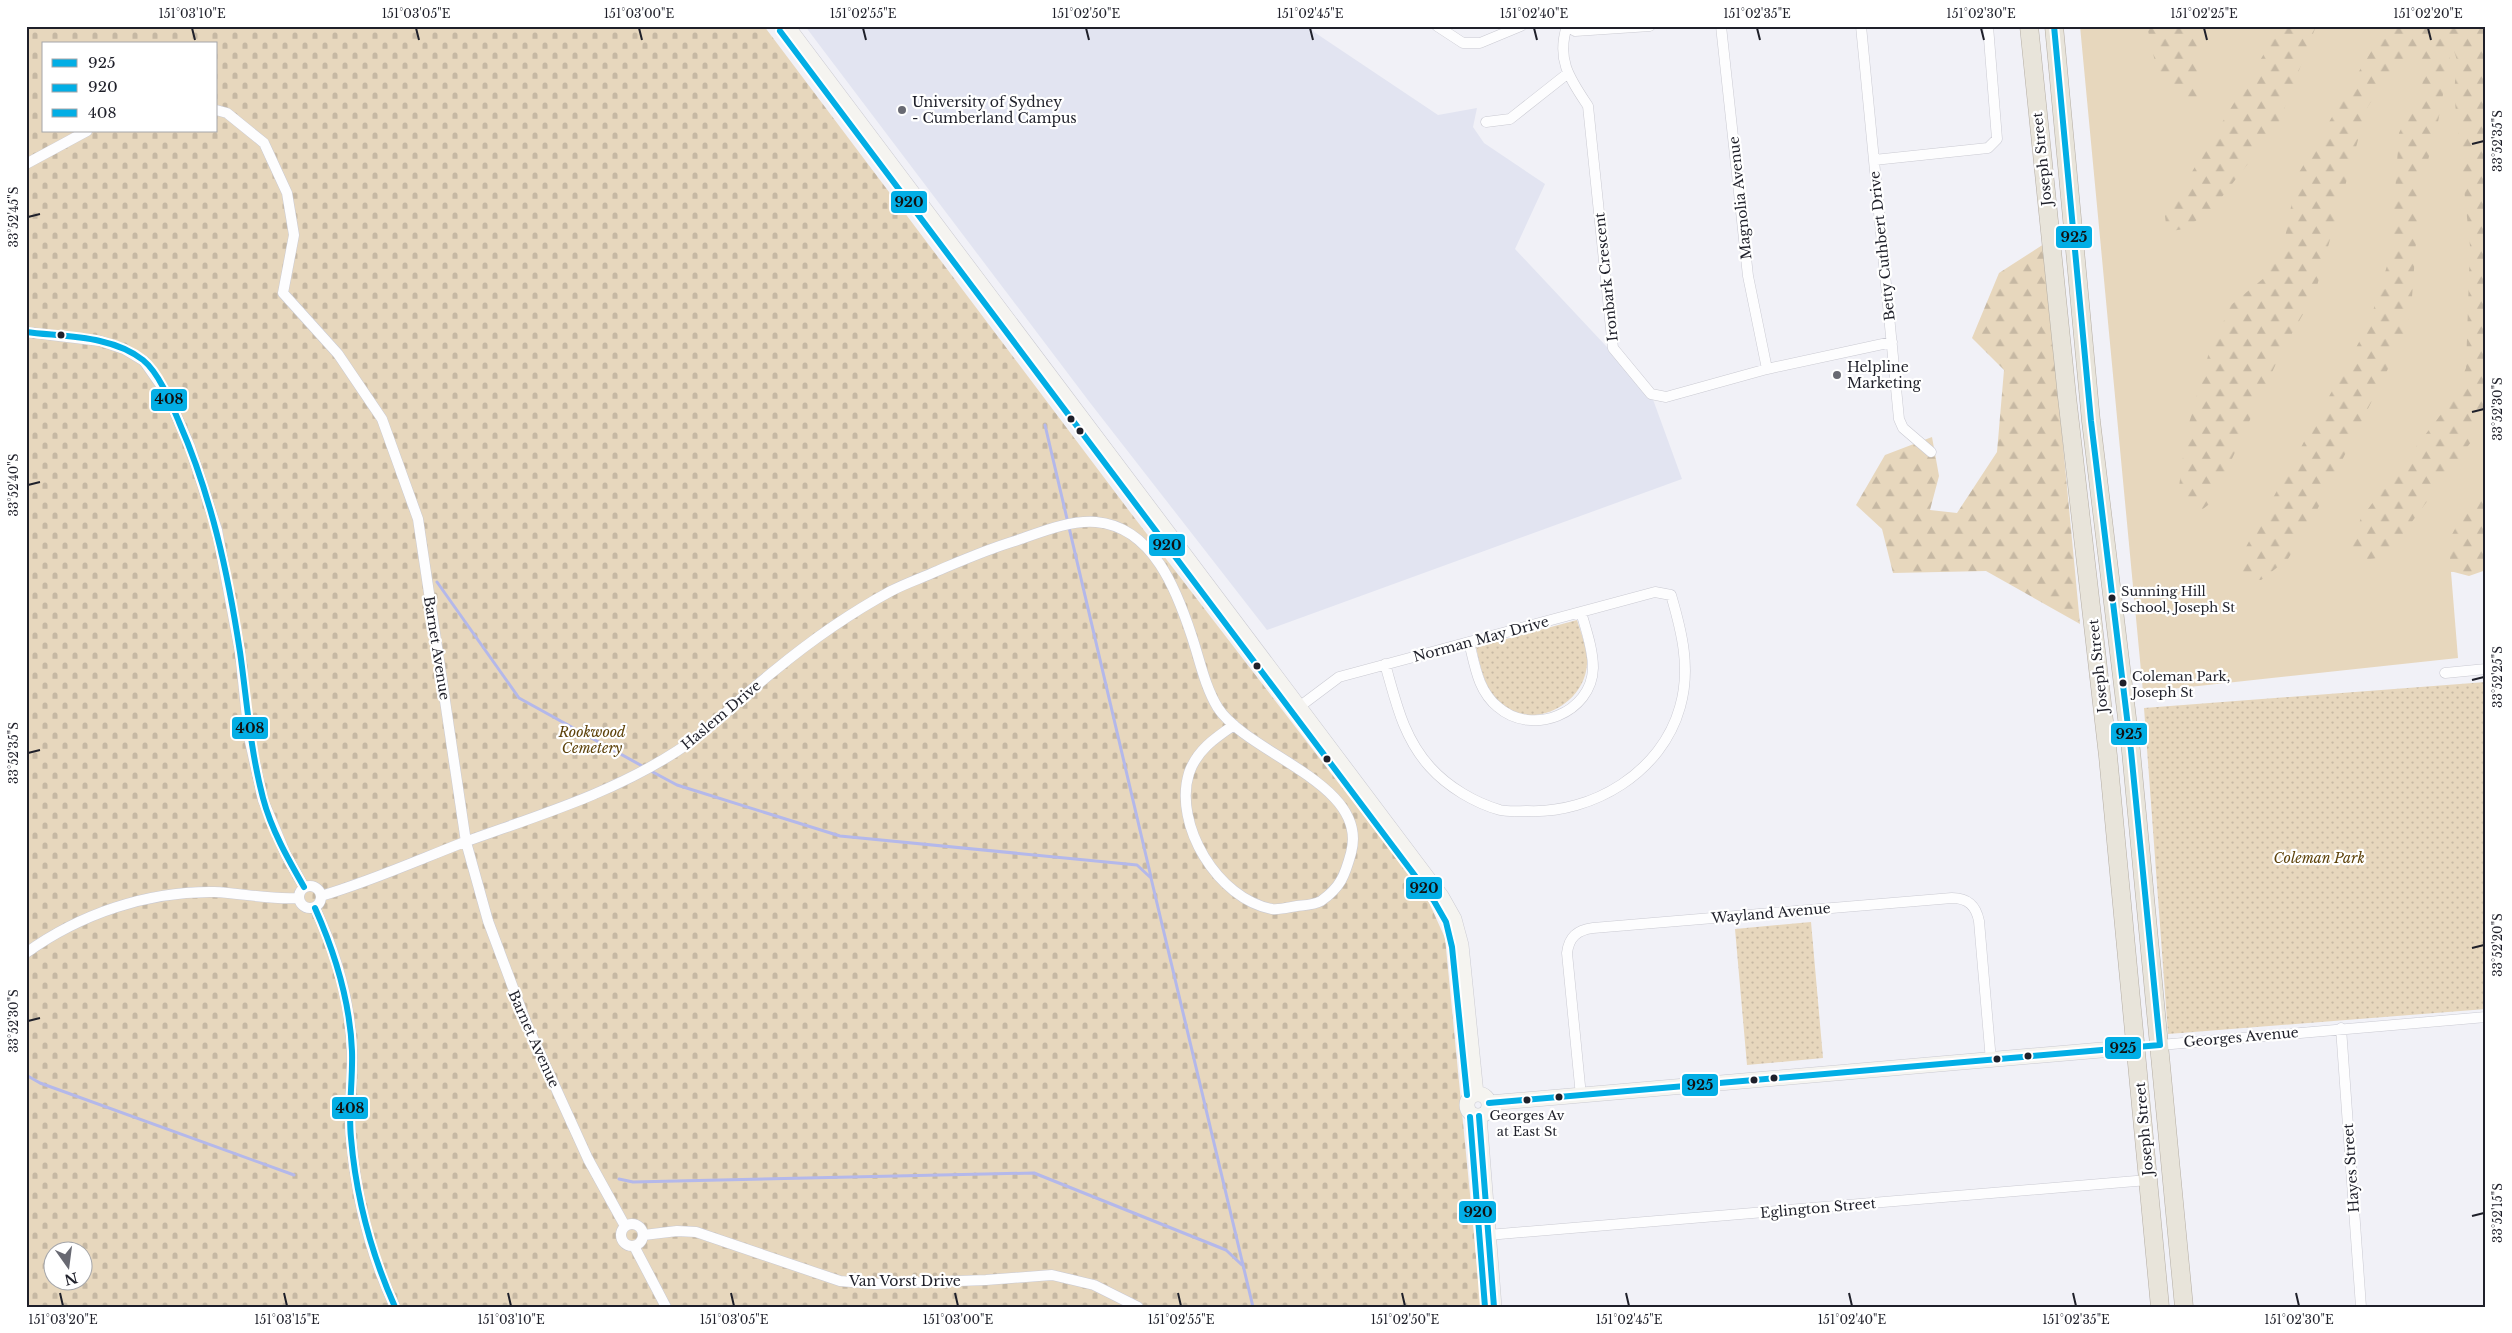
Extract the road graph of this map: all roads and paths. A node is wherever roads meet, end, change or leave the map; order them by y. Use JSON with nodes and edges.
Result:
{"nodes":[{"id":1,"x":787,"y":26,"type":"edge"},
{"id":2,"x":1437,"y":26,"type":"edge"},
{"id":3,"x":1521,"y":26,"type":"edge"},
{"id":4,"x":1567,"y":26,"type":"edge"},
{"id":5,"x":1650,"y":26,"type":"edge"},
{"id":6,"x":1721,"y":26,"type":"edge"},
{"id":7,"x":1861,"y":26,"type":"edge"},
{"id":8,"x":1988,"y":26,"type":"edge"},
{"id":9,"x":2029,"y":26,"type":"edge"},
{"id":10,"x":2054,"y":26,"type":"edge"},
{"id":11,"x":1567,"y":74,"type":"junction"},
{"id":12,"x":218,"y":111,"type":"edge"},
{"id":13,"x":1486,"y":122,"type":"dead end"},
{"id":14,"x":85,"y":132,"type":"edge"},
{"id":15,"x":1874,"y":160,"type":"junction"},
{"id":16,"x":26,"y":164,"type":"edge"},
{"id":17,"x":26,"y":332,"type":"edge"},
{"id":18,"x":1892,"y":342,"type":"junction"},
{"id":19,"x":1767,"y":369,"type":"junction"},
{"id":20,"x":1931,"y":452,"type":"dead end"},
{"id":21,"x":1581,"y":612,"type":"junction"},
{"id":22,"x":1469,"y":642,"type":"junction"},
{"id":23,"x":1385,"y":664,"type":"junction"},
{"id":24,"x":2486,"y":669,"type":"edge"},
{"id":25,"x":2445,"y":673,"type":"dead end"},
{"id":26,"x":1300,"y":707,"type":"junction"},
{"id":27,"x":1234,"y":725,"type":"junction"},
{"id":28,"x":466,"y":842,"type":"junction"},
{"id":29,"x":304,"y":887,"type":"junction"},
{"id":30,"x":321,"y":896,"type":"junction"},
{"id":31,"x":298,"y":898,"type":"junction"},
{"id":32,"x":315,"y":908,"type":"junction"},
{"id":33,"x":26,"y":953,"type":"edge"},
{"id":34,"x":2486,"y":1017,"type":"edge"},
{"id":35,"x":2341,"y":1028,"type":"junction"},
{"id":36,"x":2160,"y":1045,"type":"junction"},
{"id":37,"x":2136,"y":1048,"type":"junction"},
{"id":38,"x":1991,"y":1061,"type":"junction"},
{"id":39,"x":1476,"y":1094,"type":"junction"},
{"id":40,"x":1581,"y":1096,"type":"junction"},
{"id":41,"x":1489,"y":1103,"type":"junction"},
{"id":42,"x":1479,"y":1116,"type":"junction"},
{"id":43,"x":2148,"y":1180,"type":"junction"},
{"id":44,"x":625,"y":1226,"type":"junction"},
{"id":45,"x":644,"y":1235,"type":"junction"},
{"id":46,"x":1488,"y":1235,"type":"junction"},
{"id":47,"x":634,"y":1246,"type":"junction"},
{"id":48,"x":395,"y":1307,"type":"edge"},
{"id":49,"x":666,"y":1307,"type":"edge"},
{"id":50,"x":1138,"y":1307,"type":"edge"},
{"id":51,"x":1494,"y":1307,"type":"edge"},
{"id":52,"x":2160,"y":1307,"type":"edge"},
{"id":53,"x":2184,"y":1307,"type":"edge"},
{"id":54,"x":2361,"y":1307,"type":"edge"}],
"edges":[{"from":1,"to":26,"type":"main road"},
{"from":2,"to":3,"type":"street"},
{"from":4,"to":5,"type":"street","name":"Ironbark Crescent"},
{"from":4,"to":11,"type":"street","name":"Ironbark Crescent"},
{"from":6,"to":19,"type":"street","name":"Magnolia Avenue"},
{"from":7,"to":15,"type":"street","name":"Betty Cuthbert Drive"},
{"from":8,"to":15,"type":"street"},
{"from":9,"to":37,"type":"highway","name":"Joseph Street"},
{"from":10,"to":36,"type":"highway","name":"Joseph Street"},
{"from":11,"to":13,"type":"street"},
{"from":11,"to":19,"type":"street","name":"Ironbark Crescent"},
{"from":12,"to":28,"type":"street","name":"Barnet Avenue"},
{"from":14,"to":16,"type":"street"},
{"from":15,"to":18,"type":"street","name":"Betty Cuthbert Drive"},
{"from":17,"to":29,"type":"street"},
{"from":18,"to":19,"type":"street","name":"Ironbark Crescent"},
{"from":18,"to":20,"type":"street","name":"Betty Cuthbert Drive"},
{"from":21,"to":22,"type":"street","name":"Norman May Drive"},
{"from":21,"to":22,"type":"street"},
{"from":21,"to":23,"type":"street","name":"Norman May Drive"},
{"from":22,"to":23,"type":"street","name":"Norman May Drive"},
{"from":23,"to":26,"type":"street","name":"Norman May Drive"},
{"from":24,"to":25,"type":"street"},
{"from":26,"to":39,"type":"main road"},
{"from":27,"to":27,"type":"street"},
{"from":27,"to":28,"type":"street","name":"Haslem Drive"},
{"from":28,"to":30,"type":"street","name":"Haslem Drive"},
{"from":28,"to":44,"type":"street","name":"Barnet Avenue"},
{"from":29,"to":30,"type":"street"},
{"from":29,"to":31,"type":"street"},
{"from":30,"to":32,"type":"street"},
{"from":31,"to":32,"type":"street"},
{"from":31,"to":33,"type":"street"},
{"from":32,"to":48,"type":"street"},
{"from":34,"to":35,"type":"street","name":"Georges Avenue"},
{"from":35,"to":36,"type":"street","name":"Georges Avenue"},
{"from":35,"to":54,"type":"street","name":"Hayes Street"},
{"from":36,"to":37,"type":"highway","name":"Georges Avenue"},
{"from":36,"to":53,"type":"highway","name":"Joseph Street"},
{"from":37,"to":38,"type":"main road","name":"Georges Avenue"},
{"from":37,"to":43,"type":"highway","name":"Joseph Street"},
{"from":38,"to":40,"type":"main road","name":"Georges Avenue"},
{"from":38,"to":40,"type":"street","name":"Wayland Avenue"},
{"from":39,"to":41,"type":"main road"},
{"from":39,"to":42,"type":"main road"},
{"from":40,"to":41,"type":"main road","name":"Georges Avenue"},
{"from":41,"to":42,"type":"main road"},
{"from":42,"to":46,"type":"main road"},
{"from":43,"to":46,"type":"street","name":"Eglington Street"},
{"from":43,"to":52,"type":"highway","name":"Joseph Street"},
{"from":44,"to":45,"type":"street"},
{"from":44,"to":47,"type":"street","name":"Barnet Avenue"},
{"from":45,"to":47,"type":"street"},
{"from":45,"to":50,"type":"street","name":"Van Vorst Drive"},
{"from":46,"to":51,"type":"main road"},
{"from":47,"to":49,"type":"street","name":"Barnet Avenue"}]}
